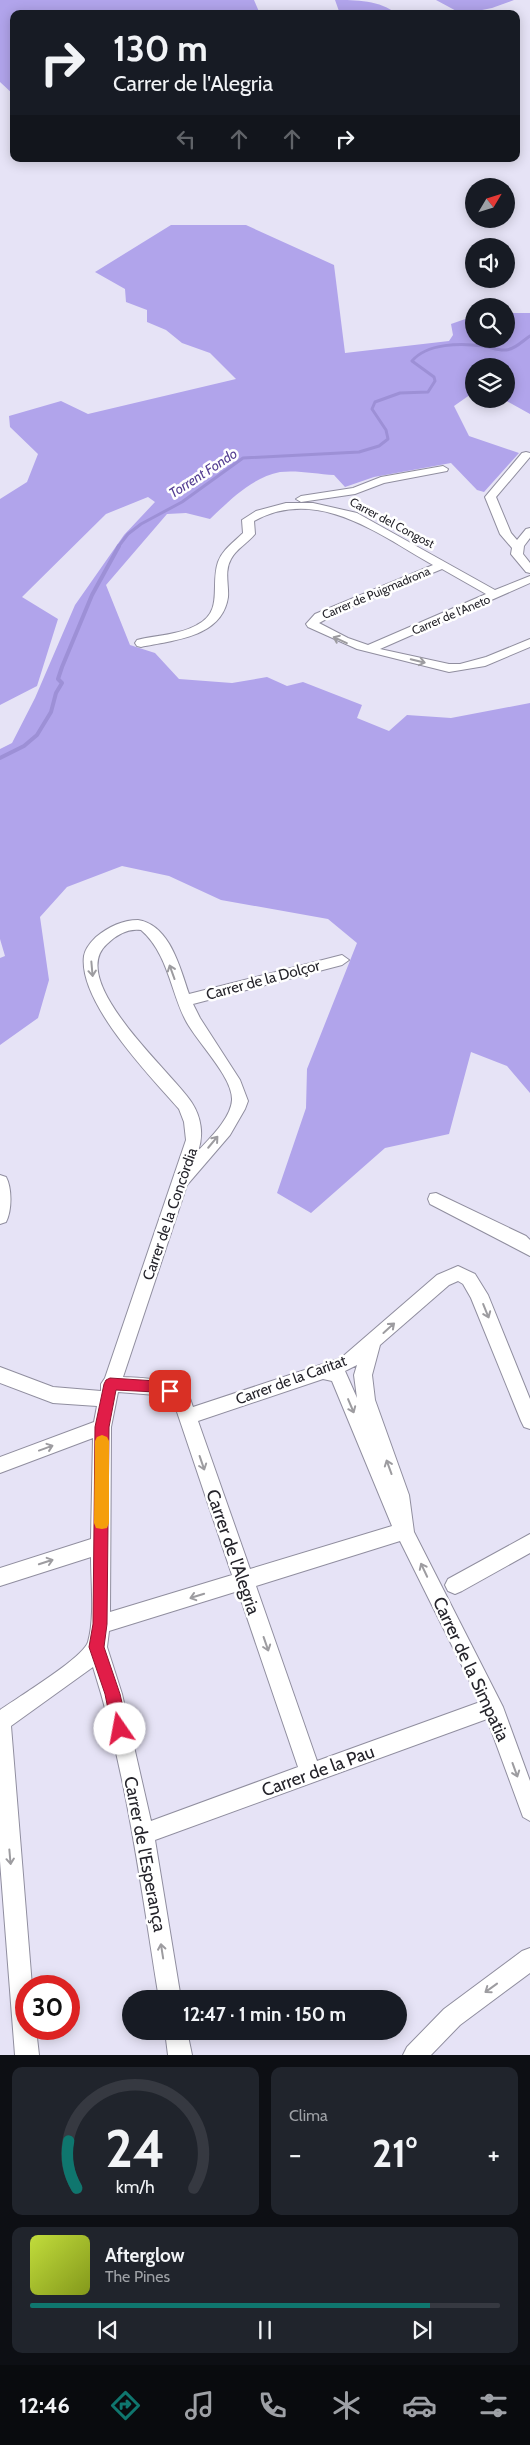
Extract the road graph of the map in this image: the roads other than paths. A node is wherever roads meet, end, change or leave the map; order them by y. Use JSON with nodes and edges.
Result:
{"nodes":[{"id":1,"x":526,"y":455,"type":"dead end"},
{"id":2,"x":443,"y":469,"type":"dead end"},
{"id":3,"x":254,"y":516,"type":"junction"},
{"id":4,"x":530,"y":530,"type":"edge"},
{"id":5,"x":517,"y":551,"type":"junction"},
{"id":6,"x":442,"y":565,"type":"junction"},
{"id":7,"x":530,"y":570,"type":"edge"},
{"id":8,"x":530,"y":579,"type":"edge"},
{"id":9,"x":496,"y":595,"type":"junction"},
{"id":10,"x":141,"y":643,"type":"dead end"},
{"id":11,"x":530,"y":643,"type":"edge"},
{"id":12,"x":370,"y":649,"type":"junction"},
{"id":13,"x":342,"y":960,"type":"dead end"},
{"id":14,"x":184,"y":1001,"type":"junction"},
{"id":15,"x":182,"y":1180,"type":"junction"},
{"id":16,"x":0,"y":1181,"type":"edge"},
{"id":17,"x":436,"y":1199,"type":"dead end"},
{"id":18,"x":0,"y":1218,"type":"edge"},
{"id":19,"x":530,"y":1249,"type":"edge"},
{"id":20,"x":371,"y":1345,"type":"junction"},
{"id":21,"x":323,"y":1371,"type":"junction"},
{"id":22,"x":0,"y":1375,"type":"edge"},
{"id":23,"x":109,"y":1391,"type":"junction"},
{"id":24,"x":186,"y":1416,"type":"junction"},
{"id":25,"x":530,"y":1421,"type":"edge"},
{"id":26,"x":102,"y":1427,"type":"junction"},
{"id":27,"x":0,"y":1465,"type":"edge"},
{"id":28,"x":406,"y":1531,"type":"junction"},
{"id":29,"x":530,"y":1543,"type":"edge"},
{"id":30,"x":101,"y":1544,"type":"junction"},
{"id":31,"x":0,"y":1577,"type":"edge"},
{"id":32,"x":244,"y":1582,"type":"junction"},
{"id":33,"x":455,"y":1585,"type":"dead end"},
{"id":34,"x":100,"y":1624,"type":"junction"},
{"id":35,"x":97,"y":1647,"type":"junction"},
{"id":36,"x":493,"y":1707,"type":"junction"},
{"id":37,"x":1,"y":1722,"type":"edge"},
{"id":38,"x":311,"y":1774,"type":"junction"},
{"id":39,"x":530,"y":1810,"type":"edge"},
{"id":40,"x":143,"y":1834,"type":"junction"},
{"id":41,"x":530,"y":1959,"type":"edge"},
{"id":42,"x":169,"y":1990,"type":"edge"},
{"id":43,"x":178,"y":2040,"type":"edge"},
{"id":44,"x":27,"y":2055,"type":"edge"},
{"id":45,"x":180,"y":2055,"type":"edge"},
{"id":46,"x":415,"y":2055,"type":"edge"}],
"edges":[{"from":1,"to":5,"type":"street"},
{"from":2,"to":3,"type":"street"},
{"from":3,"to":6,"type":"street","name":"Carrer del Congost"},
{"from":3,"to":10,"type":"street"},
{"from":4,"to":5,"type":"street"},
{"from":5,"to":7,"type":"street"},
{"from":6,"to":9,"type":"street","name":"Carrer del Congost"},
{"from":12,"to":6,"type":"street","name":"Carrer de Puigmadrona","one_way":true},
{"from":8,"to":9,"type":"street","name":"Carrer de l'Aneto"},
{"from":9,"to":12,"type":"street","name":"Carrer de l'Aneto"},
{"from":12,"to":11,"type":"street","one_way":true},
{"from":13,"to":14,"type":"street","name":"Carrer de la Dolçor"},
{"from":15,"to":14,"type":"street","one_way":true},
{"from":14,"to":15,"type":"street","name":"Carrer de la Concòrdia","one_way":true},
{"from":15,"to":23,"type":"street","name":"Carrer de la Concòrdia"},
{"from":16,"to":18,"type":"street"},
{"from":17,"to":19,"type":"street"},
{"from":20,"to":21,"type":"street","name":"Carrer de la Caritat"},
{"from":20,"to":25,"type":"street","name":"Carrer de la Caritat","one_way":true},
{"from":28,"to":20,"type":"street","name":"Carrer de la Simpatia","one_way":true},
{"from":21,"to":24,"type":"street","name":"Carrer de la Caritat"},
{"from":21,"to":28,"type":"street","name":"Carrer de la Simpatia","one_way":true},
{"from":22,"to":23,"type":"street","name":"Carrer de l'Alegria"},
{"from":23,"to":24,"type":"street","name":"Carrer de l'Alegria"},
{"from":23,"to":26,"type":"street","name":"Carrer de l'Esperança"},
{"from":24,"to":32,"type":"street","name":"Carrer de l'Alegria","one_way":true},
{"from":27,"to":26,"type":"street","one_way":true},
{"from":26,"to":30,"type":"street","name":"Carrer de l'Esperança"},
{"from":28,"to":32,"type":"street"},
{"from":36,"to":28,"type":"street","name":"Carrer de la Simpatia","one_way":true},
{"from":29,"to":33,"type":"street"},
{"from":31,"to":30,"type":"street","one_way":true},
{"from":30,"to":34,"type":"street","name":"Carrer de l'Esperança"},
{"from":32,"to":34,"type":"street","one_way":true},
{"from":32,"to":38,"type":"street","name":"Carrer de l'Alegria","one_way":true},
{"from":34,"to":35,"type":"street","name":"Carrer de l'Esperança"},
{"from":35,"to":37,"type":"street"},
{"from":35,"to":40,"type":"street","name":"Carrer de l'Esperança"},
{"from":36,"to":38,"type":"street","name":"Carrer de la Pau"},
{"from":36,"to":39,"type":"street","name":"Carrer de la Simpatia","one_way":true},
{"from":37,"to":44,"type":"street","one_way":true},
{"from":38,"to":40,"type":"street","name":"Carrer de la Pau"},
{"from":42,"to":40,"type":"street","name":"Carrer de l'Esperança","one_way":true},
{"from":41,"to":46,"type":"street","one_way":true},
{"from":43,"to":45,"type":"street"}]}
